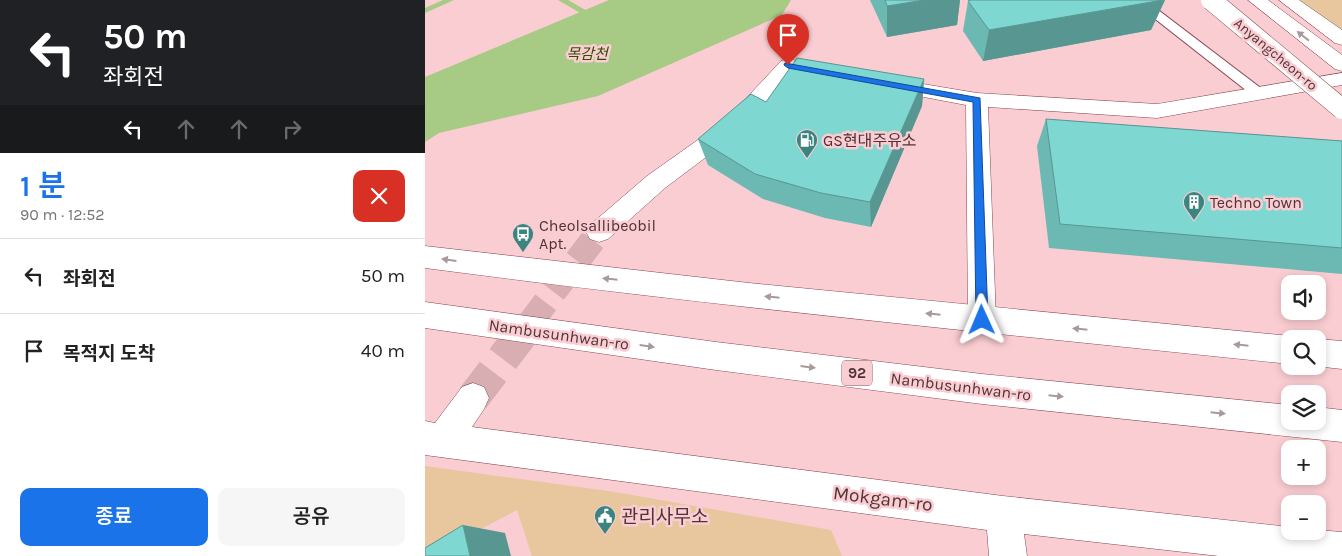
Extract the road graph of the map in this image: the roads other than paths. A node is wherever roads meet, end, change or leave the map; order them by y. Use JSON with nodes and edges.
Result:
{"nodes":[{"id":1,"x":1137,"y":0,"type":"edge"},
{"id":2,"x":1211,"y":0,"type":"edge"},
{"id":3,"x":1257,"y":0,"type":"edge"},
{"id":4,"x":1288,"y":0,"type":"edge"},
{"id":5,"x":1342,"y":40,"type":"edge"},
{"id":6,"x":1342,"y":65,"type":"edge"},
{"id":7,"x":1342,"y":79,"type":"edge"},
{"id":8,"x":1257,"y":92,"type":"junction"},
{"id":9,"x":977,"y":100,"type":"junction"},
{"id":10,"x":1342,"y":109,"type":"edge"},
{"id":11,"x":599,"y":232,"type":"tunnel mouth"},
{"id":12,"x":425,"y":257,"type":"edge"},
{"id":13,"x":425,"y":316,"type":"edge"},
{"id":14,"x":982,"y":320,"type":"junction"},
{"id":15,"x":1281,"y":349,"type":"edge"},
{"id":16,"x":1326,"y":354,"type":"edge"},
{"id":17,"x":1342,"y":355,"type":"edge"},
{"id":18,"x":473,"y":398,"type":"tunnel mouth"},
{"id":19,"x":1281,"y":420,"type":"edge"},
{"id":20,"x":1326,"y":424,"type":"edge"},
{"id":21,"x":1342,"y":426,"type":"edge"},
{"id":22,"x":434,"y":439,"type":"edge"},
{"id":23,"x":1003,"y":514,"type":"junction"},
{"id":24,"x":1342,"y":551,"type":"edge"},
{"id":25,"x":1008,"y":556,"type":"edge"}],
"edges":[{"from":1,"to":8,"type":"lane"},
{"from":2,"to":10,"type":"street","name":"Anyangcheon-ro","bridge":true},
{"from":6,"to":3,"type":"street","name":"Anyangcheon-ro","one_way":true},
{"from":4,"to":5,"type":"street"},
{"from":7,"to":8,"type":"street"},
{"from":8,"to":9,"type":"street"},
{"from":9,"to":11,"type":"street"},
{"from":9,"to":14,"type":"street"},
{"from":14,"to":12,"type":"street","one_way":true},
{"from":13,"to":19,"type":"street","name":"Nambusunhwan-ro","number":"92","one_way":true},
{"from":15,"to":14,"type":"street","one_way":true},
{"from":16,"to":17,"type":"street"},
{"from":18,"to":22,"type":"street"},
{"from":20,"to":21,"type":"street","name":"Nambusunhwan-ro","number":"92"},
{"from":22,"to":23,"type":"street","name":"Mokgam-ro"},
{"from":23,"to":24,"type":"street","name":"Mokgam-ro"},
{"from":23,"to":25,"type":"street"}]}
